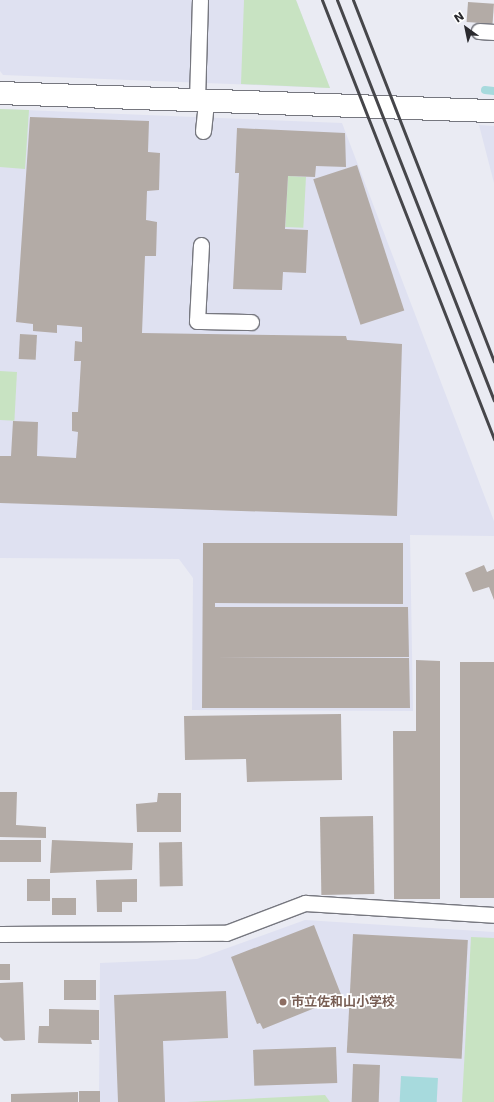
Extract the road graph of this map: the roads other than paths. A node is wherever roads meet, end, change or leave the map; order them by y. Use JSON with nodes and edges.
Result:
{"nodes":[{"id":1,"x":200,"y":0,"type":"edge"},
{"id":2,"x":0,"y":94,"type":"edge"},
{"id":3,"x":202,"y":101,"type":"junction"},
{"id":4,"x":494,"y":111,"type":"edge"},
{"id":5,"x":203,"y":131,"type":"dead end"},
{"id":6,"x":201,"y":246,"type":"dead end"},
{"id":7,"x":251,"y":322,"type":"dead end"},
{"id":8,"x":494,"y":915,"type":"edge"},
{"id":9,"x":0,"y":934,"type":"edge"}],
"edges":[{"from":1,"to":3,"type":"lane"},
{"from":2,"to":3,"type":"street"},
{"from":3,"to":4,"type":"street"},
{"from":3,"to":5,"type":"lane"},
{"from":6,"to":7,"type":"lane"},
{"from":8,"to":9,"type":"lane"}]}
